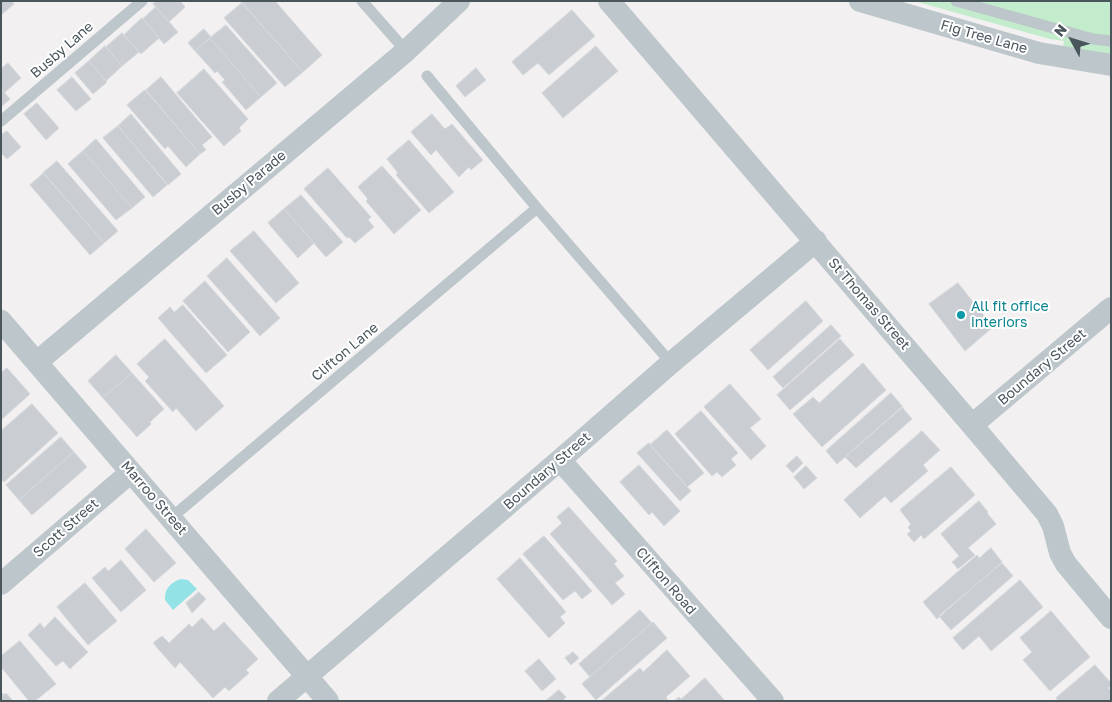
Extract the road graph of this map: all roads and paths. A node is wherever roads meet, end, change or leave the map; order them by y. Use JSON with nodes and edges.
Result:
{"nodes":[{"id":1,"x":142,"y":1,"type":"edge"},
{"id":2,"x":362,"y":1,"type":"edge"},
{"id":3,"x":459,"y":1,"type":"edge"},
{"id":4,"x":609,"y":1,"type":"edge"},
{"id":5,"x":860,"y":1,"type":"edge"},
{"id":6,"x":956,"y":1,"type":"edge"},
{"id":7,"x":1111,"y":41,"type":"edge"},
{"id":8,"x":406,"y":51,"type":"junction"},
{"id":9,"x":1111,"y":65,"type":"edge"},
{"id":10,"x":427,"y":76,"type":"dead end"},
{"id":11,"x":1,"y":122,"type":"edge"},
{"id":12,"x":538,"y":208,"type":"junction"},
{"id":13,"x":816,"y":242,"type":"junction"},
{"id":14,"x":1111,"y":308,"type":"edge"},
{"id":15,"x":1,"y":321,"type":"edge"},
{"id":16,"x":37,"y":362,"type":"junction"},
{"id":17,"x":671,"y":363,"type":"junction"},
{"id":18,"x":972,"y":425,"type":"junction"},
{"id":19,"x":560,"y":460,"type":"junction"},
{"id":20,"x":131,"y":472,"type":"junction"},
{"id":21,"x":171,"y":518,"type":"junction"},
{"id":22,"x":1,"y":584,"type":"edge"},
{"id":23,"x":1111,"y":618,"type":"edge"},
{"id":24,"x":306,"y":676,"type":"junction"},
{"id":25,"x":278,"y":701,"type":"edge"},
{"id":26,"x":328,"y":701,"type":"edge"},
{"id":27,"x":773,"y":701,"type":"edge"}],
"edges":[{"from":1,"to":11,"type":"lane","name":"Busby Lane"},
{"from":2,"to":8,"type":"lane"},
{"from":3,"to":8,"type":"street","name":"Busby Parade"},
{"from":4,"to":13,"type":"street","name":"St Thomas Street"},
{"from":5,"to":9,"type":"street","name":"Fig Tree Lane"},
{"from":6,"to":7,"type":"lane"},
{"from":8,"to":16,"type":"street","name":"Busby Parade"},
{"from":10,"to":12,"type":"lane"},
{"from":12,"to":17,"type":"lane"},
{"from":12,"to":21,"type":"lane","name":"Clifton Lane"},
{"from":13,"to":17,"type":"street","name":"Boundary Street"},
{"from":13,"to":18,"type":"street","name":"St Thomas Street"},
{"from":14,"to":18,"type":"street","name":"Boundary Street"},
{"from":15,"to":16,"type":"street","name":"Marroo Street"},
{"from":16,"to":20,"type":"street","name":"Marroo Street"},
{"from":17,"to":19,"type":"street","name":"Boundary Street"},
{"from":18,"to":23,"type":"street","name":"St Thomas Street"},
{"from":19,"to":24,"type":"street","name":"Boundary Street"},
{"from":19,"to":27,"type":"street","name":"Clifton Road"},
{"from":20,"to":21,"type":"street","name":"Marroo Street"},
{"from":20,"to":22,"type":"street","name":"Scott Street"},
{"from":21,"to":24,"type":"street","name":"Marroo Street"},
{"from":24,"to":25,"type":"street","name":"Boundary Street"},
{"from":24,"to":26,"type":"street","name":"Marroo Street"}]}
